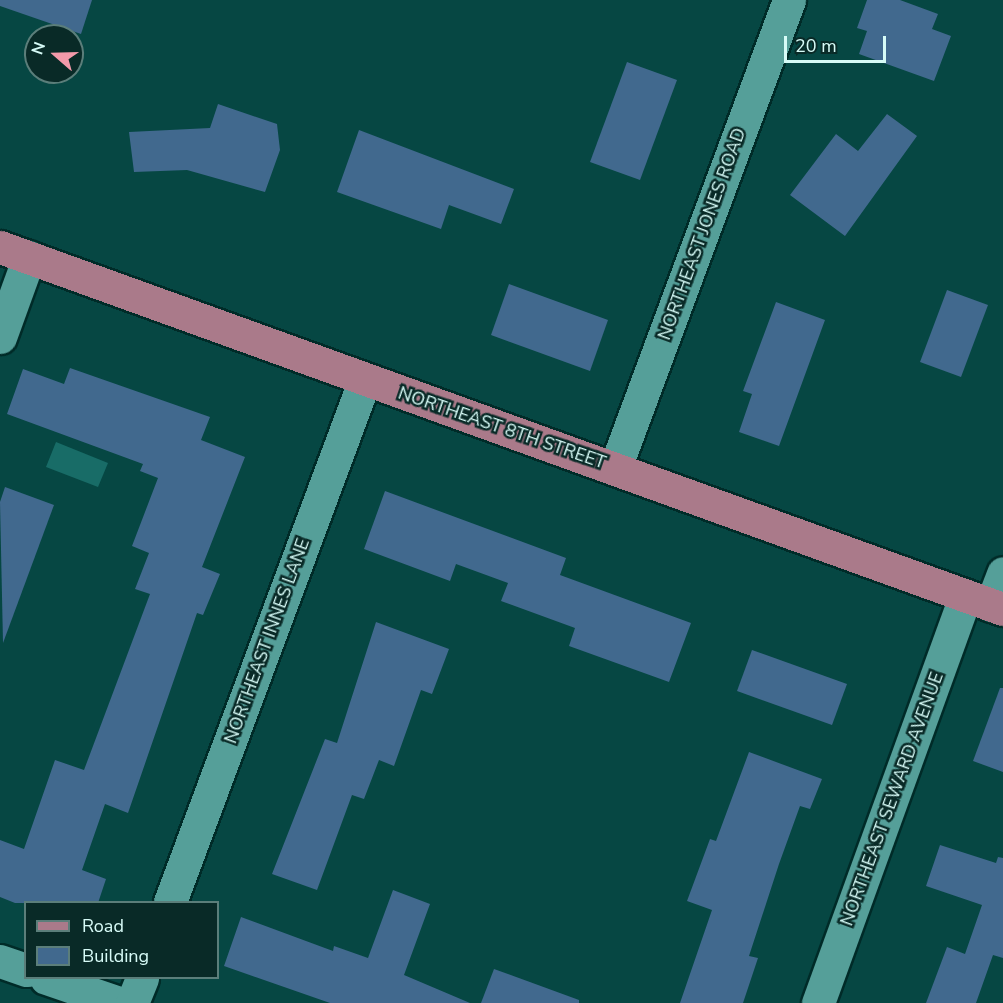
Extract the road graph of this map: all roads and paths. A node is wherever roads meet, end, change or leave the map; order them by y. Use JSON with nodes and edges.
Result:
{"nodes":[{"id":1,"x":789,"y":0,"type":"edge"},
{"id":2,"x":14,"y":252,"type":"edge"},
{"id":3,"x":0,"y":337,"type":"edge"},
{"id":4,"x":365,"y":379,"type":"junction"},
{"id":5,"x":615,"y":468,"type":"junction"},
{"id":6,"x":1003,"y":573,"type":"edge"},
{"id":7,"x":987,"y":603,"type":"edge"},
{"id":8,"x":171,"y":901,"type":"edge"},
{"id":9,"x":0,"y":961,"type":"edge"},
{"id":10,"x":24,"y":969,"type":"edge"},
{"id":11,"x":49,"y":979,"type":"edge"},
{"id":12,"x":142,"y":979,"type":"edge"},
{"id":13,"x":119,"y":1003,"type":"edge"},
{"id":14,"x":132,"y":1003,"type":"edge"},
{"id":15,"x":818,"y":1003,"type":"edge"}],
"edges":[{"from":1,"to":5,"type":"street","name":"NORTHEAST JONES ROAD"},
{"from":2,"to":3,"type":"street"},
{"from":2,"to":4,"type":"main road","name":"NORTHEAST 8TH STREET"},
{"from":4,"to":5,"type":"main road","name":"NORTHEAST 8TH STREET"},
{"from":4,"to":8,"type":"street","name":"NORTHEAST INNES LANE"},
{"from":5,"to":7,"type":"main road","name":"NORTHEAST 8TH STREET"},
{"from":6,"to":7,"type":"street","name":"NORTHEAST SEWARD AVENUE"},
{"from":7,"to":15,"type":"street","name":"NORTHEAST SEWARD AVENUE"},
{"from":9,"to":10,"type":"street"},
{"from":11,"to":13,"type":"street"},
{"from":12,"to":14,"type":"street"}]}
